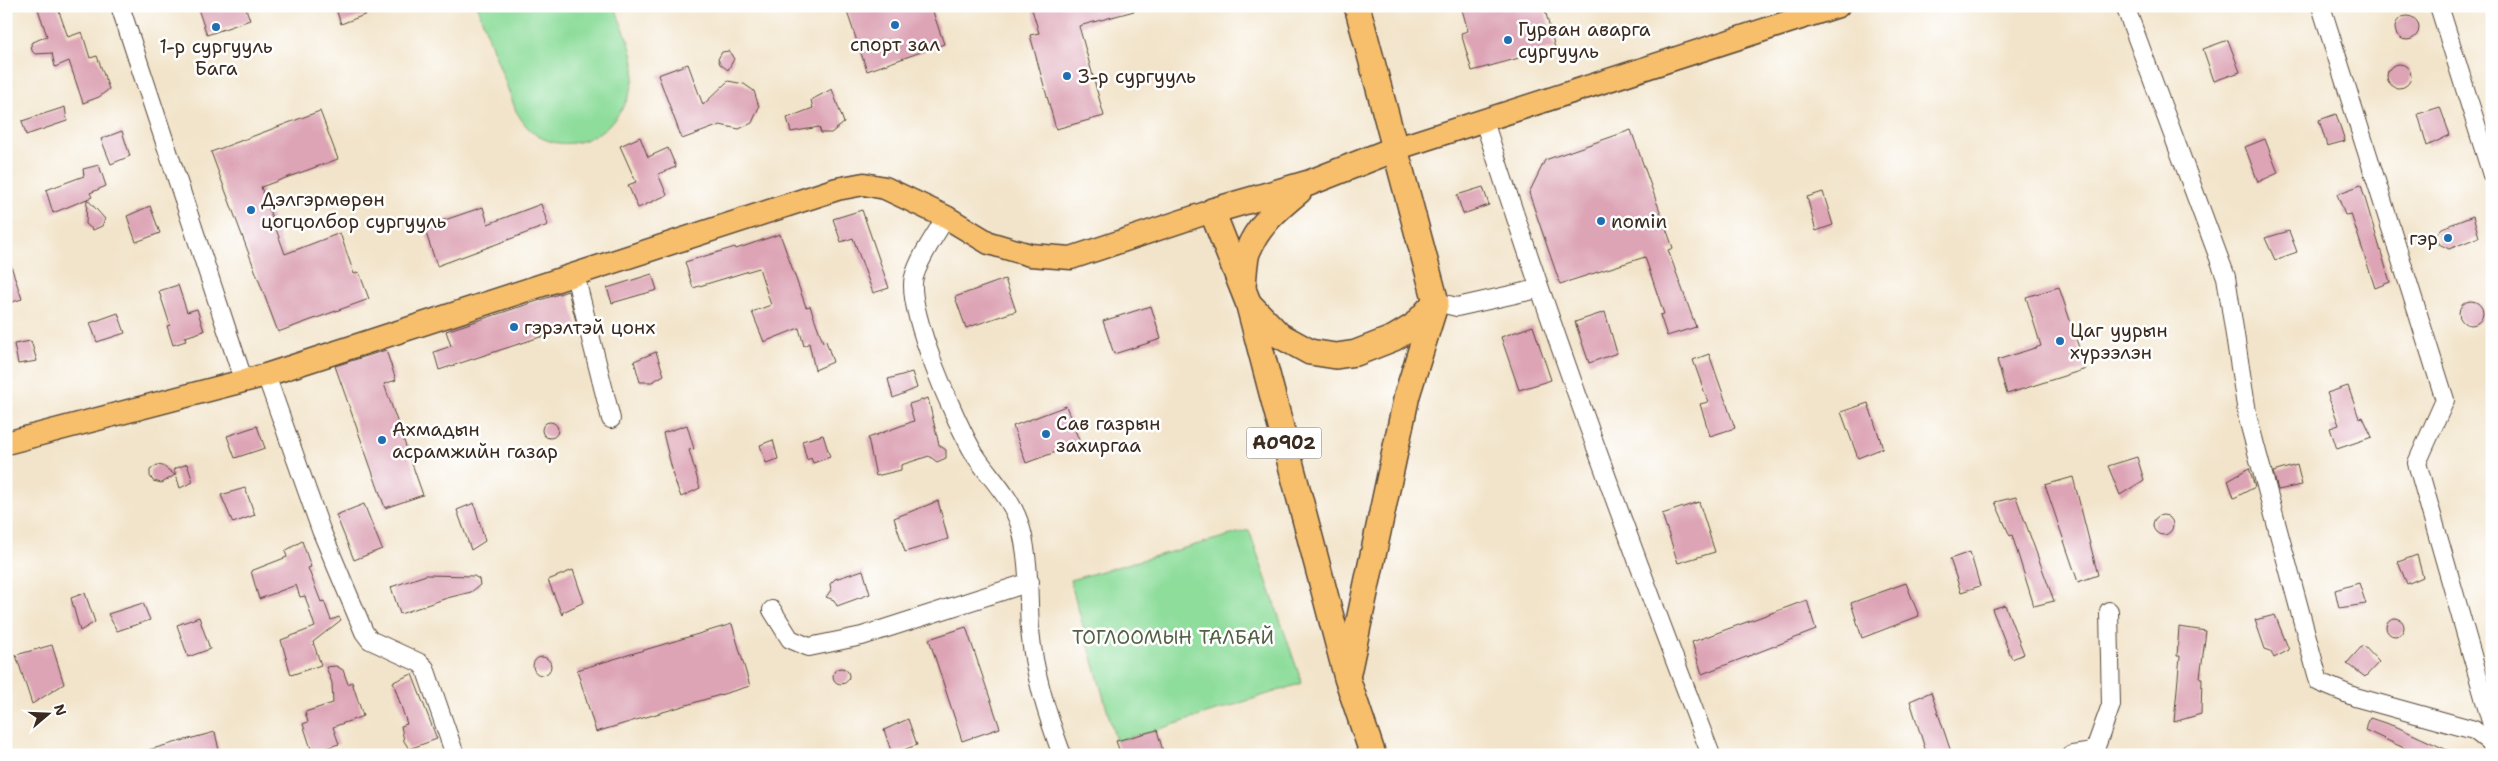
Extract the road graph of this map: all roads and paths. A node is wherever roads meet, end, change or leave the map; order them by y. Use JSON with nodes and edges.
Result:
{"nodes":[{"id":1,"x":120,"y":6,"type":"edge"},
{"id":2,"x":1357,"y":6,"type":"edge"},
{"id":3,"x":1838,"y":6,"type":"edge"},
{"id":4,"x":2125,"y":6,"type":"edge"},
{"id":5,"x":2321,"y":6,"type":"edge"},
{"id":6,"x":2439,"y":6,"type":"edge"},
{"id":7,"x":1484,"y":121,"type":"junction"},
{"id":8,"x":1396,"y":149,"type":"junction"},
{"id":9,"x":2492,"y":175,"type":"edge"},
{"id":10,"x":1309,"y":183,"type":"junction"},
{"id":11,"x":1212,"y":211,"type":"junction"},
{"id":12,"x":946,"y":217,"type":"junction"},
{"id":13,"x":575,"y":275,"type":"junction"},
{"id":14,"x":1538,"y":289,"type":"junction"},
{"id":15,"x":1245,"y":295,"type":"junction"},
{"id":16,"x":1436,"y":302,"type":"junction"},
{"id":17,"x":266,"y":375,"type":"junction"},
{"id":18,"x":244,"y":382,"type":"junction"},
{"id":19,"x":611,"y":419,"type":"dead end"},
{"id":20,"x":6,"y":443,"type":"edge"},
{"id":21,"x":1030,"y":582,"type":"junction"},
{"id":22,"x":772,"y":610,"type":"dead end"},
{"id":23,"x":2109,"y":611,"type":"dead end"},
{"id":24,"x":1347,"y":678,"type":"junction"},
{"id":25,"x":2492,"y":725,"type":"edge"},
{"id":26,"x":2492,"y":744,"type":"edge"},
{"id":27,"x":2096,"y":753,"type":"edge"},
{"id":28,"x":455,"y":755,"type":"edge"},
{"id":29,"x":1062,"y":755,"type":"edge"},
{"id":30,"x":1373,"y":755,"type":"edge"},
{"id":31,"x":1711,"y":755,"type":"edge"},
{"id":32,"x":2072,"y":755,"type":"edge"}],
"edges":[{"from":1,"to":18,"type":"street"},
{"from":2,"to":8,"type":"highway"},
{"from":3,"to":7,"type":"main road"},
{"from":4,"to":26,"type":"street"},
{"from":5,"to":25,"type":"street"},
{"from":6,"to":9,"type":"street"},
{"from":7,"to":8,"type":"main road"},
{"from":7,"to":14,"type":"street"},
{"from":8,"to":10,"type":"highway"},
{"from":8,"to":16,"type":"highway"},
{"from":10,"to":11,"type":"highway"},
{"from":10,"to":15,"type":"highway"},
{"from":11,"to":12,"type":"main road"},
{"from":11,"to":15,"type":"highway","number":"A0902"},
{"from":12,"to":13,"type":"main road"},
{"from":12,"to":21,"type":"street"},
{"from":13,"to":17,"type":"main road"},
{"from":13,"to":19,"type":"street"},
{"from":14,"to":16,"type":"street"},
{"from":14,"to":31,"type":"street"},
{"from":15,"to":16,"type":"highway"},
{"from":15,"to":24,"type":"highway","number":"A0902"},
{"from":16,"to":24,"type":"highway"},
{"from":17,"to":18,"type":"main road"},
{"from":17,"to":28,"type":"street"},
{"from":18,"to":20,"type":"main road"},
{"from":21,"to":22,"type":"street"},
{"from":21,"to":29,"type":"street"},
{"from":23,"to":27,"type":"street"},
{"from":24,"to":30,"type":"highway","number":"A0902"},
{"from":27,"to":32,"type":"street"}]}
